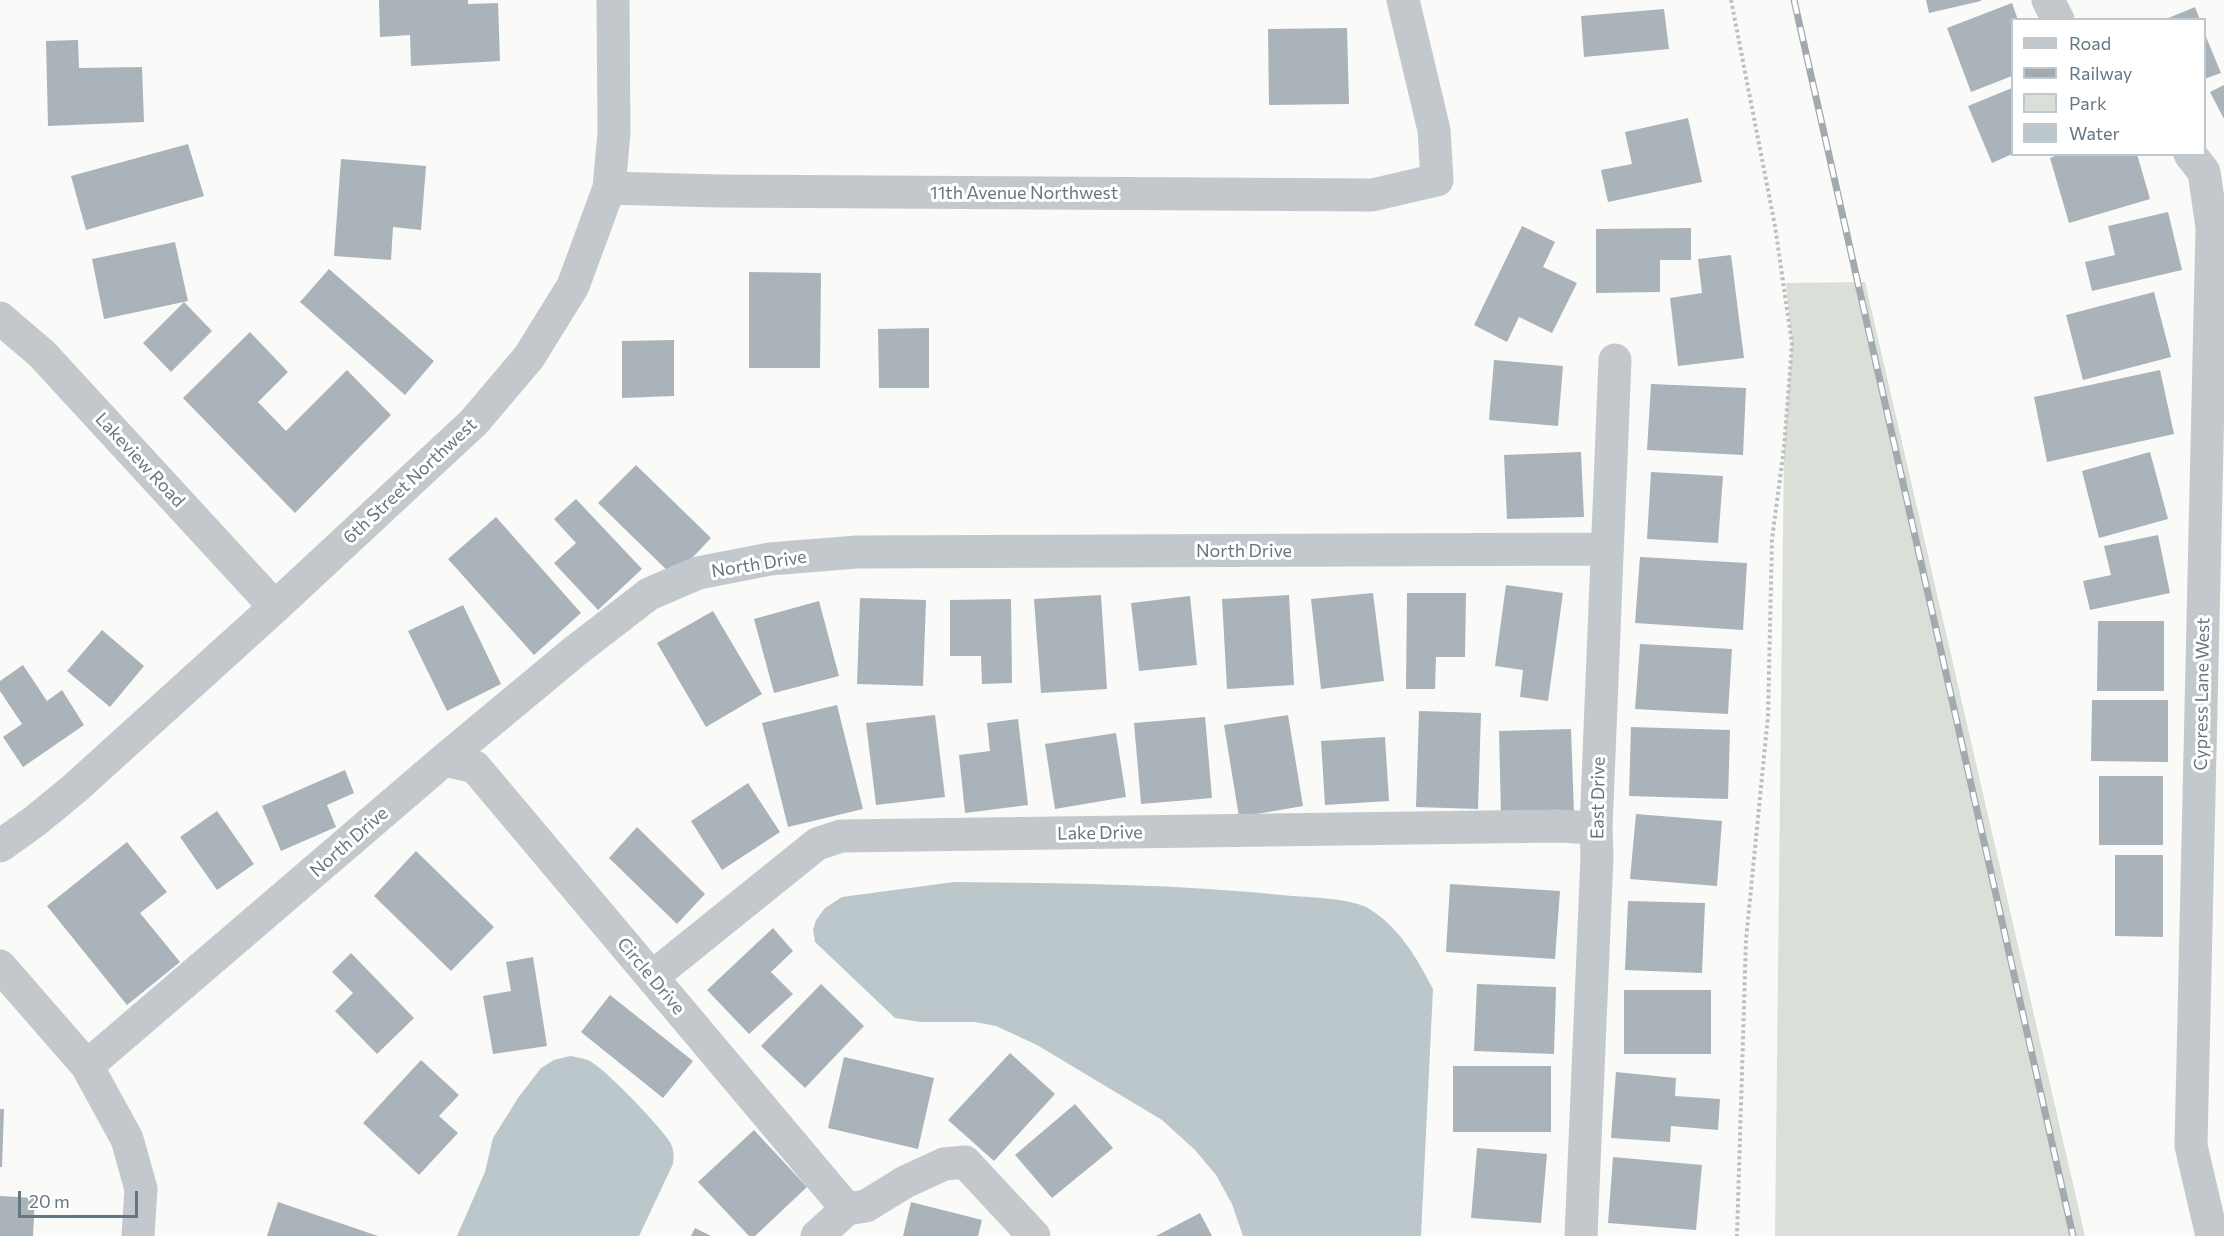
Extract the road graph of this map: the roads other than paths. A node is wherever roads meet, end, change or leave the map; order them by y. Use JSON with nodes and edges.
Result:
{"nodes":[{"id":1,"x":613,"y":0,"type":"edge"},
{"id":2,"x":1403,"y":0,"type":"edge"},
{"id":3,"x":2048,"y":0,"type":"edge"},
{"id":4,"x":2057,"y":18,"type":"edge"},
{"id":5,"x":2192,"y":156,"type":"edge"},
{"id":6,"x":609,"y":188,"type":"junction"},
{"id":7,"x":0,"y":318,"type":"edge"},
{"id":8,"x":1615,"y":360,"type":"dead end"},
{"id":9,"x":1606,"y":549,"type":"junction"},
{"id":10,"x":275,"y":607,"type":"junction"},
{"id":11,"x":444,"y":760,"type":"junction"},
{"id":12,"x":1596,"y":828,"type":"junction"},
{"id":13,"x":0,"y":846,"type":"edge"},
{"id":14,"x":0,"y":966,"type":"edge"},
{"id":15,"x":652,"y":977,"type":"junction"},
{"id":16,"x":87,"y":1066,"type":"junction"},
{"id":17,"x":847,"y":1209,"type":"junction"},
{"id":18,"x":138,"y":1236,"type":"edge"},
{"id":19,"x":817,"y":1236,"type":"edge"},
{"id":20,"x":1034,"y":1236,"type":"edge"},
{"id":21,"x":1581,"y":1236,"type":"edge"},
{"id":22,"x":2212,"y":1236,"type":"edge"}],
"edges":[{"from":1,"to":6,"type":"street","name":"6th Street Northwest"},
{"from":2,"to":6,"type":"street","name":"11th Avenue Northwest"},
{"from":3,"to":4,"type":"street"},
{"from":5,"to":22,"type":"street","name":"Cypress Lane West"},
{"from":6,"to":10,"type":"street","name":"6th Street Northwest"},
{"from":7,"to":10,"type":"street","name":"Lakeview Road"},
{"from":8,"to":9,"type":"street","name":"East Drive"},
{"from":9,"to":11,"type":"street","name":"North Drive"},
{"from":9,"to":12,"type":"street","name":"East Drive"},
{"from":10,"to":13,"type":"street","name":"6th Street Northwest"},
{"from":11,"to":15,"type":"street","name":"Circle Drive"},
{"from":11,"to":16,"type":"street","name":"North Drive"},
{"from":12,"to":15,"type":"street","name":"Lake Drive"},
{"from":12,"to":21,"type":"street","name":"East Drive"},
{"from":14,"to":16,"type":"street"},
{"from":15,"to":17,"type":"street","name":"Circle Drive"},
{"from":16,"to":18,"type":"street"},
{"from":17,"to":19,"type":"street"},
{"from":17,"to":20,"type":"street"}]}
